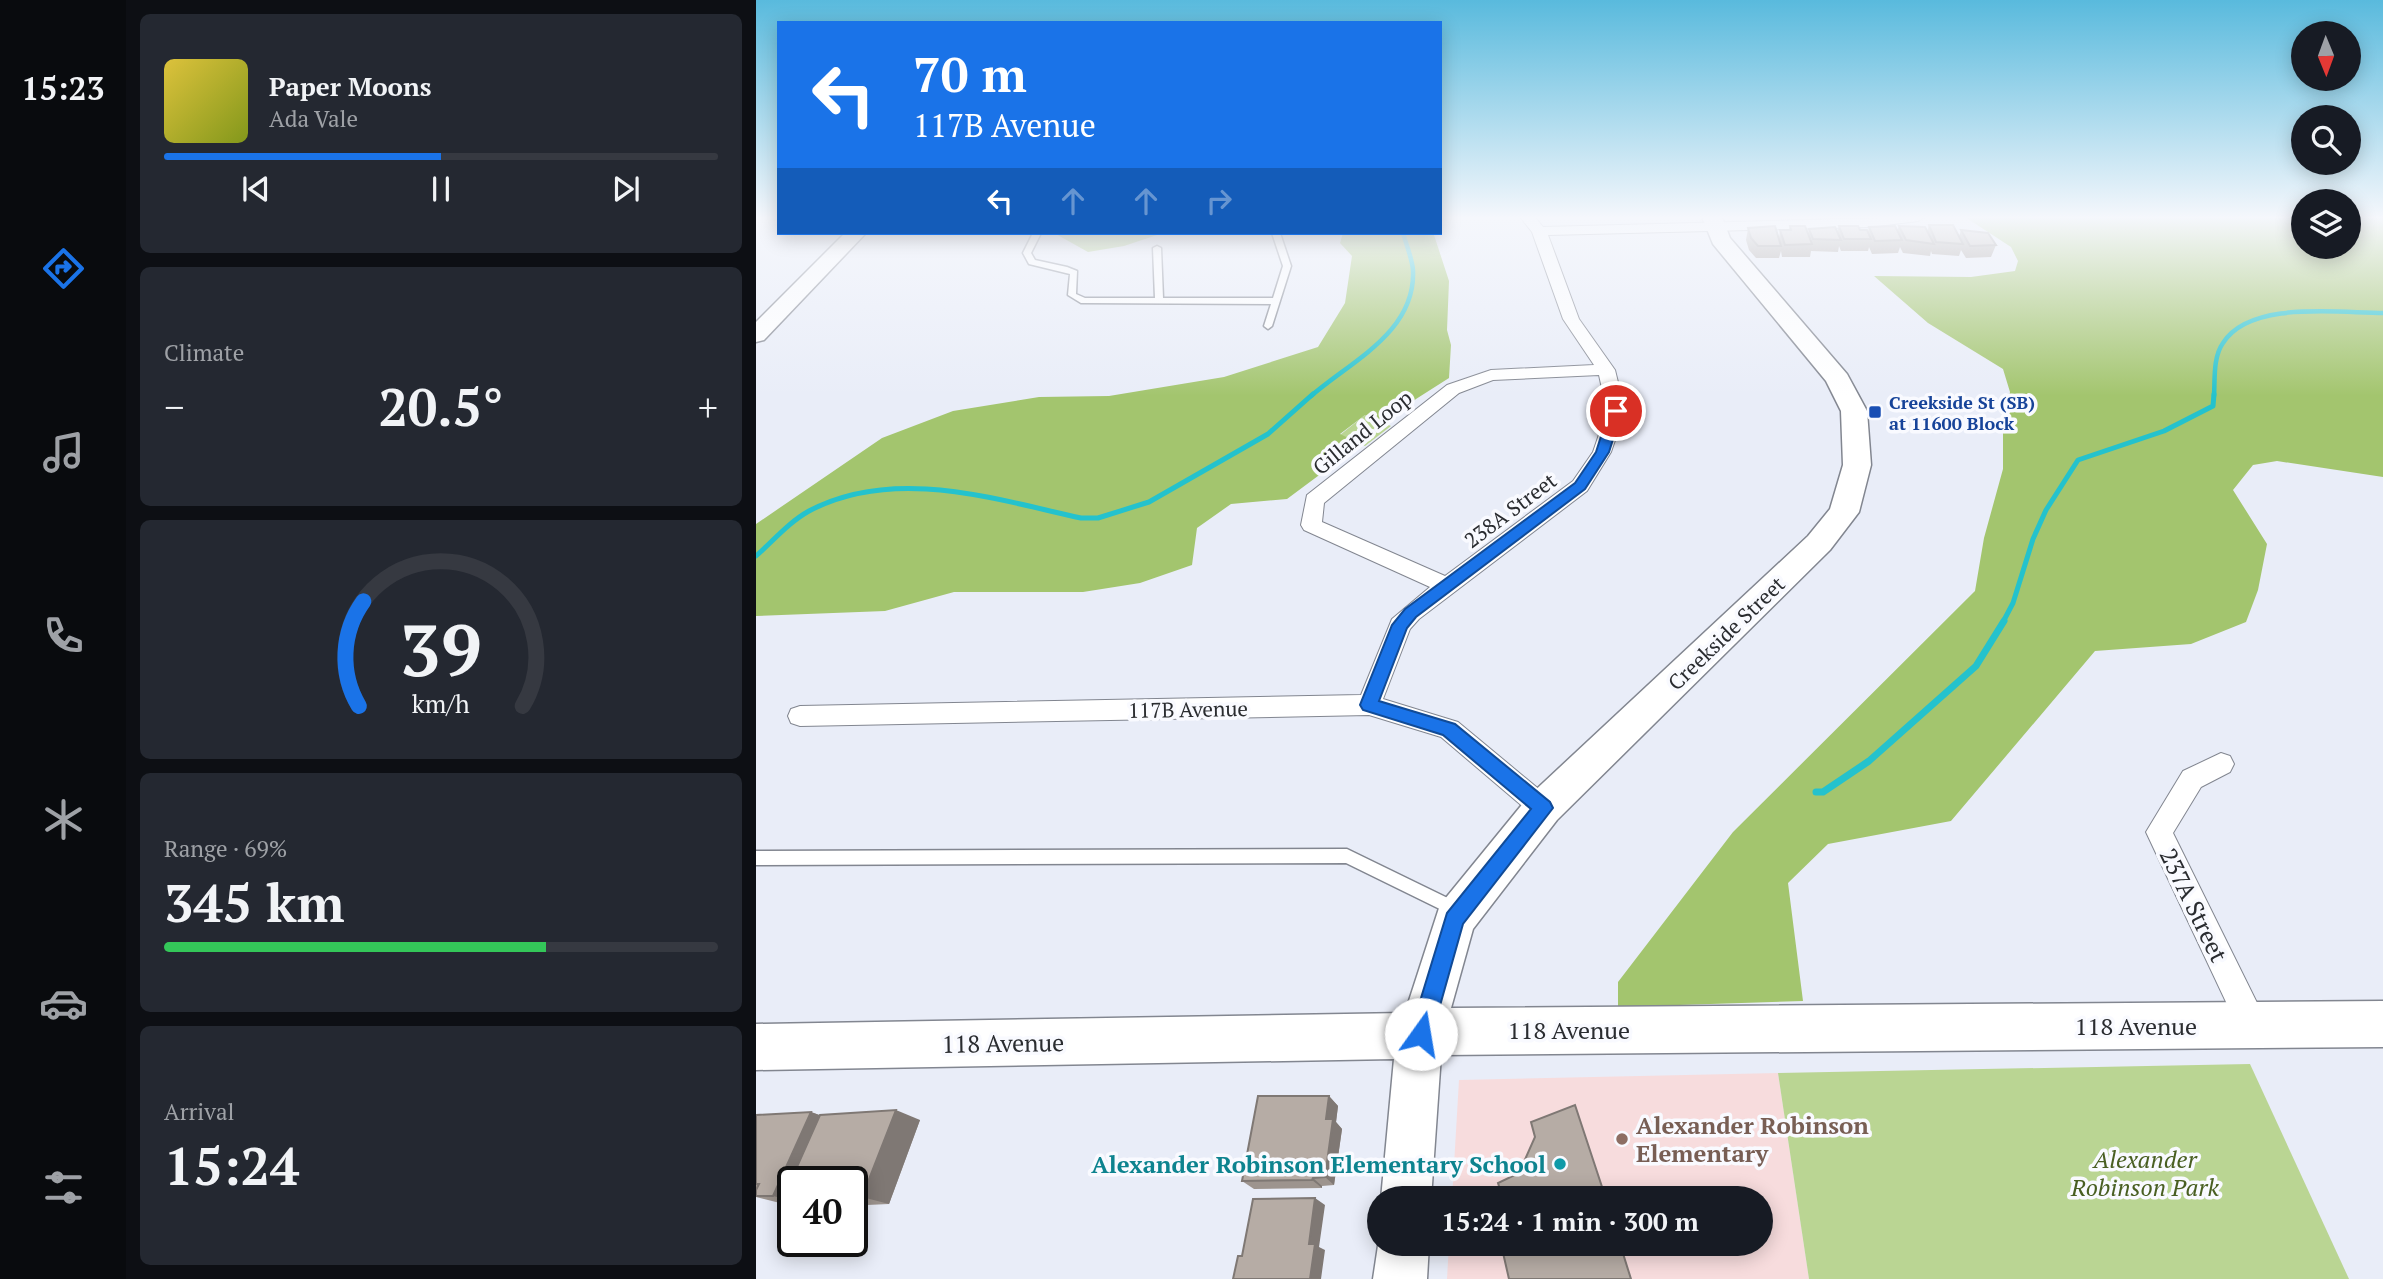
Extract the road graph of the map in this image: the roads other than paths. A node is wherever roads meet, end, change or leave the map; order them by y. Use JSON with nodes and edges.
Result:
{"nodes":[{"id":1,"x":813,"y":277,"type":"edge"},
{"id":2,"x":1074,"y":277,"type":"edge"},
{"id":3,"x":1158,"y":277,"type":"edge"},
{"id":4,"x":1284,"y":277,"type":"edge"},
{"id":5,"x":1554,"y":277,"type":"edge"},
{"id":6,"x":1751,"y":277,"type":"edge"},
{"id":7,"x":1159,"y":301,"type":"junction"},
{"id":8,"x":1278,"y":301,"type":"junction"},
{"id":9,"x":1268,"y":326,"type":"dead end"},
{"id":10,"x":756,"y":335,"type":"edge"},
{"id":11,"x":1606,"y":370,"type":"junction"},
{"id":12,"x":1447,"y":586,"type":"junction"},
{"id":13,"x":1369,"y":705,"type":"junction"},
{"id":14,"x":800,"y":716,"type":"dead end"},
{"id":15,"x":2221,"y":764,"type":"dead end"},
{"id":16,"x":1544,"y":808,"type":"junction"},
{"id":17,"x":756,"y":858,"type":"edge"},
{"id":18,"x":1460,"y":912,"type":"junction"},
{"id":19,"x":2383,"y":1024,"type":"edge"},
{"id":20,"x":2253,"y":1025,"type":"junction"},
{"id":21,"x":1421,"y":1034,"type":"junction"},
{"id":22,"x":756,"y":1047,"type":"edge"},
{"id":23,"x":1407,"y":1186,"type":"edge"},
{"id":24,"x":1401,"y":1256,"type":"edge"},
{"id":25,"x":1400,"y":1279,"type":"edge"}],
"edges":[{"from":1,"to":10,"type":"street"},
{"from":2,"to":7,"type":"lane"},
{"from":3,"to":7,"type":"lane"},
{"from":4,"to":8,"type":"lane"},
{"from":5,"to":11,"type":"street","name":"238A Street"},
{"from":6,"to":16,"type":"street","name":"Creekside Street"},
{"from":7,"to":8,"type":"lane"},
{"from":8,"to":9,"type":"lane"},
{"from":11,"to":12,"type":"street","name":"238A Street"},
{"from":11,"to":12,"type":"street","name":"Gilland Loop"},
{"from":12,"to":13,"type":"street","name":"238A Street"},
{"from":13,"to":14,"type":"street","name":"117B Avenue"},
{"from":13,"to":16,"type":"street","name":"117B Avenue"},
{"from":15,"to":20,"type":"street","name":"237A Street"},
{"from":16,"to":18,"type":"street","name":"Creekside Street"},
{"from":17,"to":18,"type":"lane"},
{"from":18,"to":21,"type":"street","name":"Creekside Street"},
{"from":19,"to":20,"type":"street","name":"118 Avenue"},
{"from":20,"to":21,"type":"street","name":"118 Avenue"},
{"from":21,"to":22,"type":"street","name":"118 Avenue"},
{"from":21,"to":23,"type":"street","name":"Creekside Street"},
{"from":24,"to":25,"type":"street"}]}
